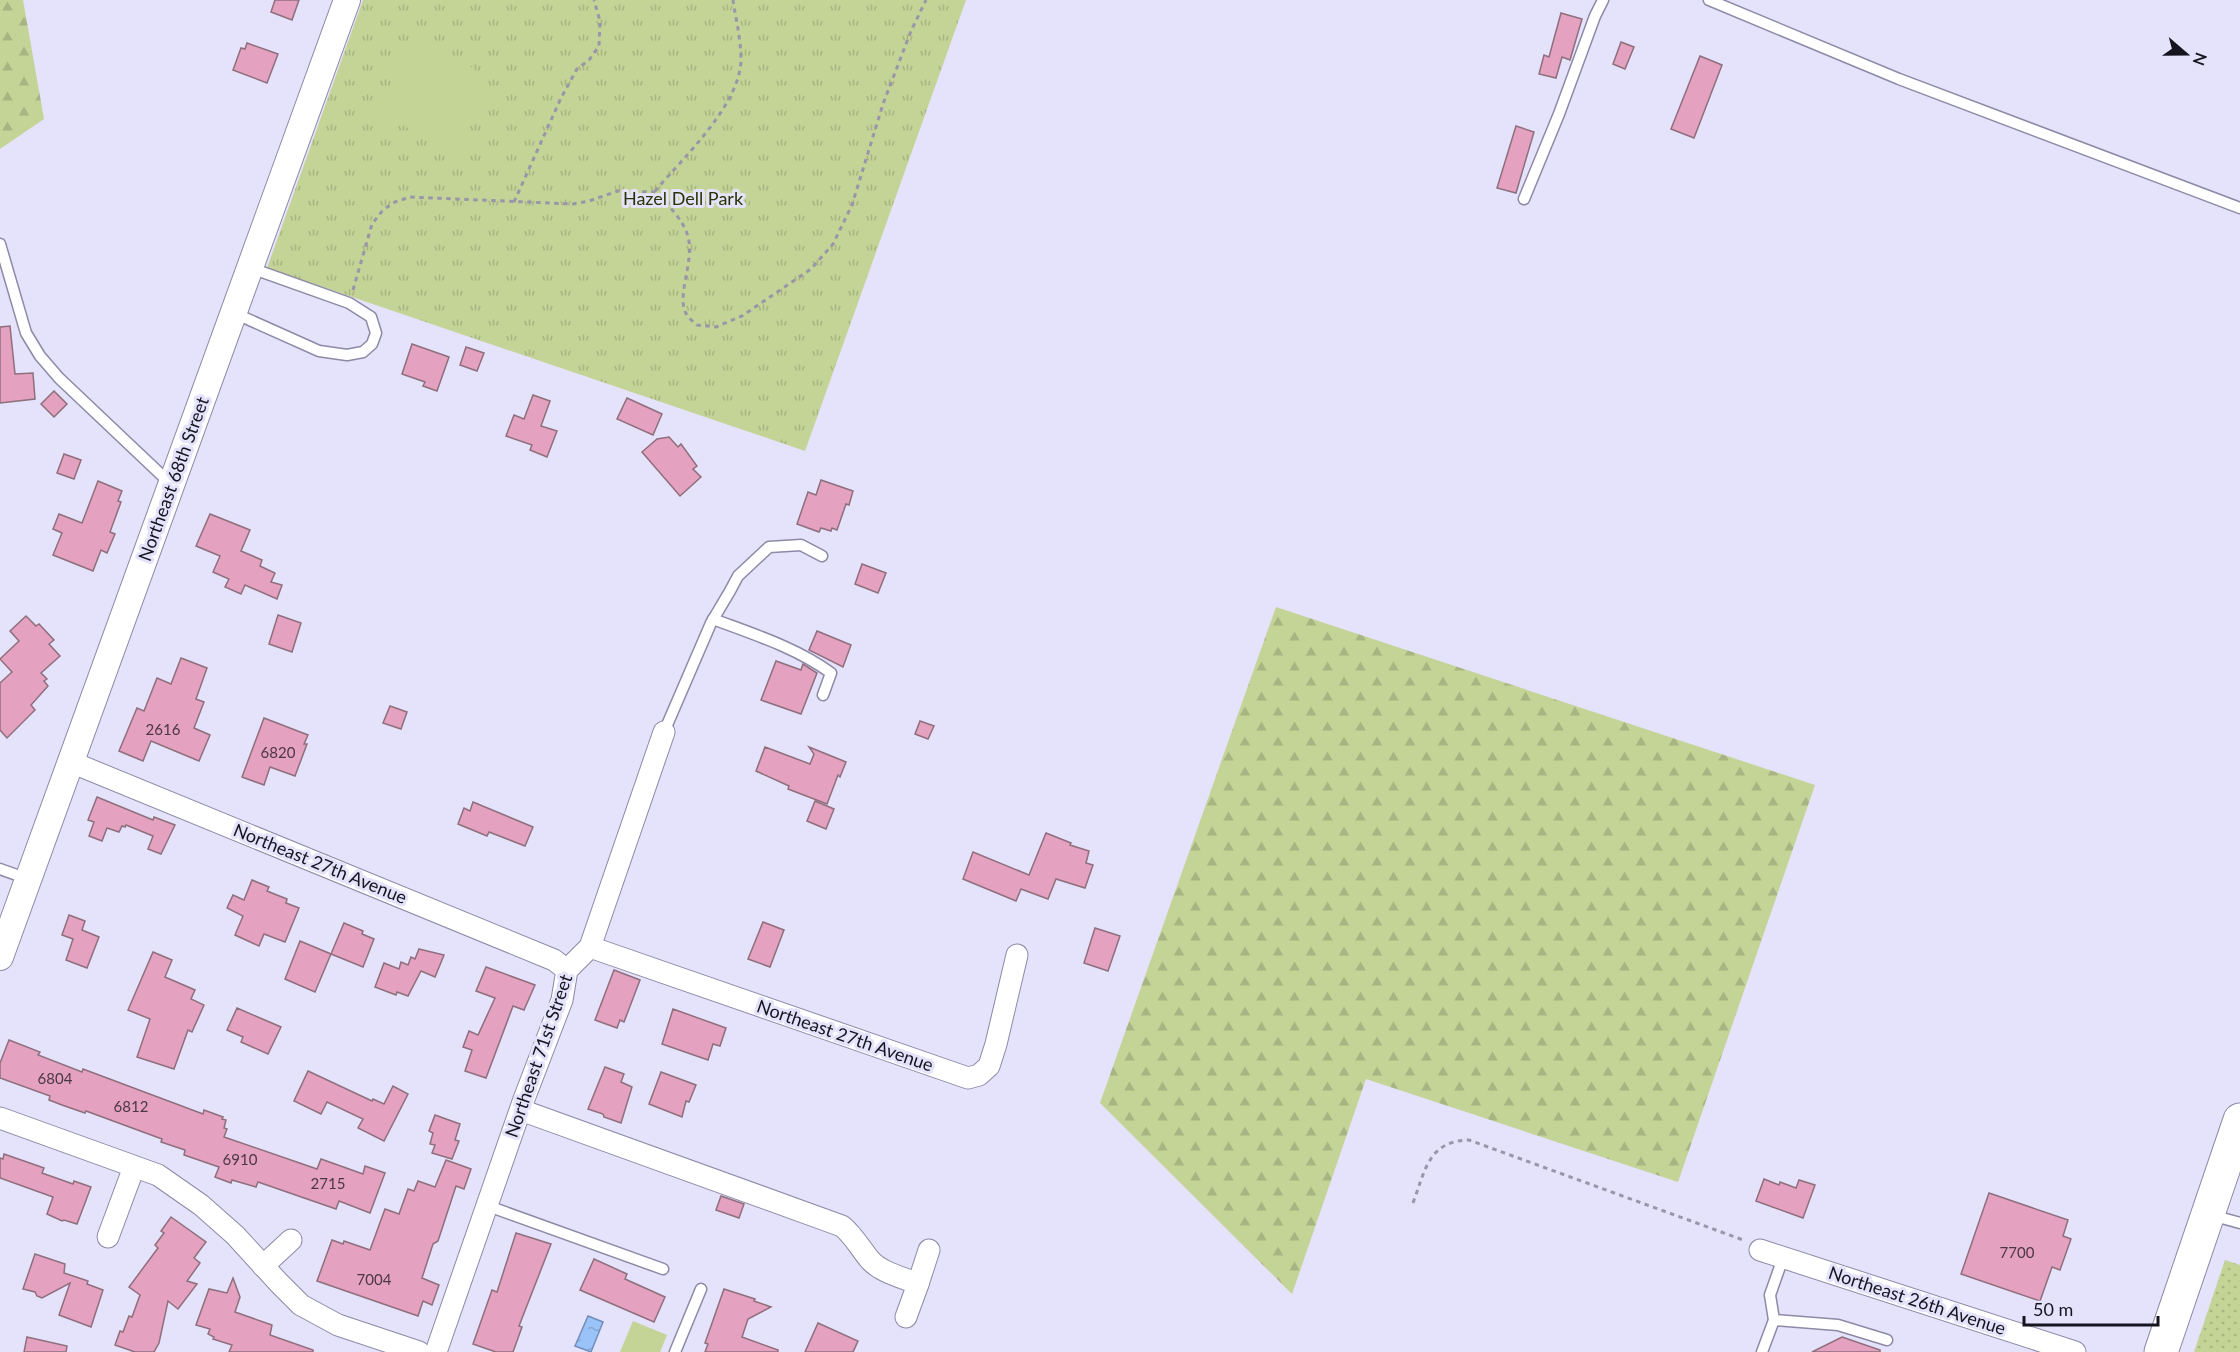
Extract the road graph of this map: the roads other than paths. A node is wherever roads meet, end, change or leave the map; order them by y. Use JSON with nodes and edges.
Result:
{"nodes":[{"id":1,"x":347,"y":0,"type":"edge"},
{"id":2,"x":1604,"y":0,"type":"edge"},
{"id":3,"x":1709,"y":0,"type":"edge"},
{"id":4,"x":1524,"y":199,"type":"dead end"},
{"id":5,"x":2240,"y":208,"type":"edge"},
{"id":6,"x":0,"y":244,"type":"edge"},
{"id":7,"x":251,"y":268,"type":"junction"},
{"id":8,"x":234,"y":313,"type":"junction"},
{"id":9,"x":172,"y":485,"type":"junction"},
{"id":10,"x":822,"y":556,"type":"dead end"},
{"id":11,"x":713,"y":620,"type":"junction"},
{"id":12,"x":824,"y":695,"type":"dead end"},
{"id":13,"x":664,"y":732,"type":"joint"},
{"id":14,"x":71,"y":762,"type":"junction"},
{"id":15,"x":0,"y":869,"type":"edge"},
{"id":16,"x":28,"y":879,"type":"junction"},
{"id":17,"x":590,"y":947,"type":"junction"},
{"id":18,"x":1017,"y":955,"type":"dead end"},
{"id":19,"x":0,"y":957,"type":"edge"},
{"id":20,"x":567,"y":970,"type":"junction"},
{"id":21,"x":520,"y":1110,"type":"junction"},
{"id":22,"x":0,"y":1118,"type":"edge"},
{"id":23,"x":2240,"y":1120,"type":"edge"},
{"id":24,"x":134,"y":1167,"type":"junction"},
{"id":25,"x":488,"y":1206,"type":"junction"},
{"id":26,"x":2208,"y":1214,"type":"junction"},
{"id":27,"x":2240,"y":1223,"type":"edge"},
{"id":28,"x":108,"y":1238,"type":"dead end"},
{"id":29,"x":291,"y":1240,"type":"dead end"},
{"id":30,"x":929,"y":1250,"type":"dead end"},
{"id":31,"x":1760,"y":1250,"type":"road end"},
{"id":32,"x":1783,"y":1258,"type":"junction"},
{"id":33,"x":263,"y":1266,"type":"junction"},
{"id":34,"x":663,"y":1269,"type":"dead end"},
{"id":35,"x":918,"y":1284,"type":"junction"},
{"id":36,"x":701,"y":1289,"type":"dead end"},
{"id":37,"x":906,"y":1317,"type":"dead end"},
{"id":38,"x":1774,"y":1320,"type":"junction"},
{"id":39,"x":1887,"y":1340,"type":"dead end"},
{"id":40,"x":419,"y":1352,"type":"edge"},
{"id":41,"x":436,"y":1352,"type":"edge"},
{"id":42,"x":675,"y":1352,"type":"edge"},
{"id":43,"x":1762,"y":1352,"type":"edge"},
{"id":44,"x":2074,"y":1352,"type":"edge"},
{"id":45,"x":2161,"y":1352,"type":"edge"}],
"edges":[{"from":1,"to":7,"type":"street","name":"Northeast 68th Street"},
{"from":2,"to":4,"type":"lane"},
{"from":3,"to":5,"type":"lane"},
{"from":6,"to":9,"type":"lane"},
{"from":7,"to":8,"type":"street","name":"Northeast 68th Street"},
{"from":7,"to":8,"type":"lane"},
{"from":8,"to":9,"type":"street","name":"Northeast 68th Street"},
{"from":9,"to":14,"type":"street","name":"Northeast 68th Street"},
{"from":10,"to":11,"type":"lane"},
{"from":11,"to":12,"type":"lane"},
{"from":11,"to":13,"type":"lane"},
{"from":13,"to":17,"type":"street","name":"Northeast 71st Street"},
{"from":14,"to":16,"type":"street","name":"Northeast 68th Street"},
{"from":14,"to":20,"type":"street","name":"Northeast 27th Avenue"},
{"from":15,"to":16,"type":"lane"},
{"from":16,"to":19,"type":"street","name":"Northeast 68th Street"},
{"from":17,"to":18,"type":"street","name":"Northeast 27th Avenue"},
{"from":17,"to":20,"type":"street","name":"Northeast 71st Street"},
{"from":20,"to":21,"type":"street","name":"Northeast 71st Street"},
{"from":21,"to":25,"type":"street","name":"Northeast 71st Street"},
{"from":21,"to":35,"type":"street"},
{"from":22,"to":24,"type":"street"},
{"from":23,"to":26,"type":"main road"},
{"from":24,"to":28,"type":"street"},
{"from":24,"to":33,"type":"street"},
{"from":25,"to":34,"type":"lane"},
{"from":25,"to":41,"type":"street","name":"Northeast 71st Street"},
{"from":26,"to":27,"type":"lane"},
{"from":26,"to":45,"type":"main road"},
{"from":29,"to":33,"type":"street"},
{"from":30,"to":35,"type":"street"},
{"from":31,"to":32,"type":"street","name":"Northeast 26th Avenue"},
{"from":32,"to":38,"type":"lane"},
{"from":32,"to":44,"type":"street","name":"Northeast 26th Avenue"},
{"from":33,"to":40,"type":"street"},
{"from":35,"to":37,"type":"street"},
{"from":36,"to":42,"type":"lane"},
{"from":38,"to":39,"type":"lane"},
{"from":38,"to":43,"type":"lane"}]}
